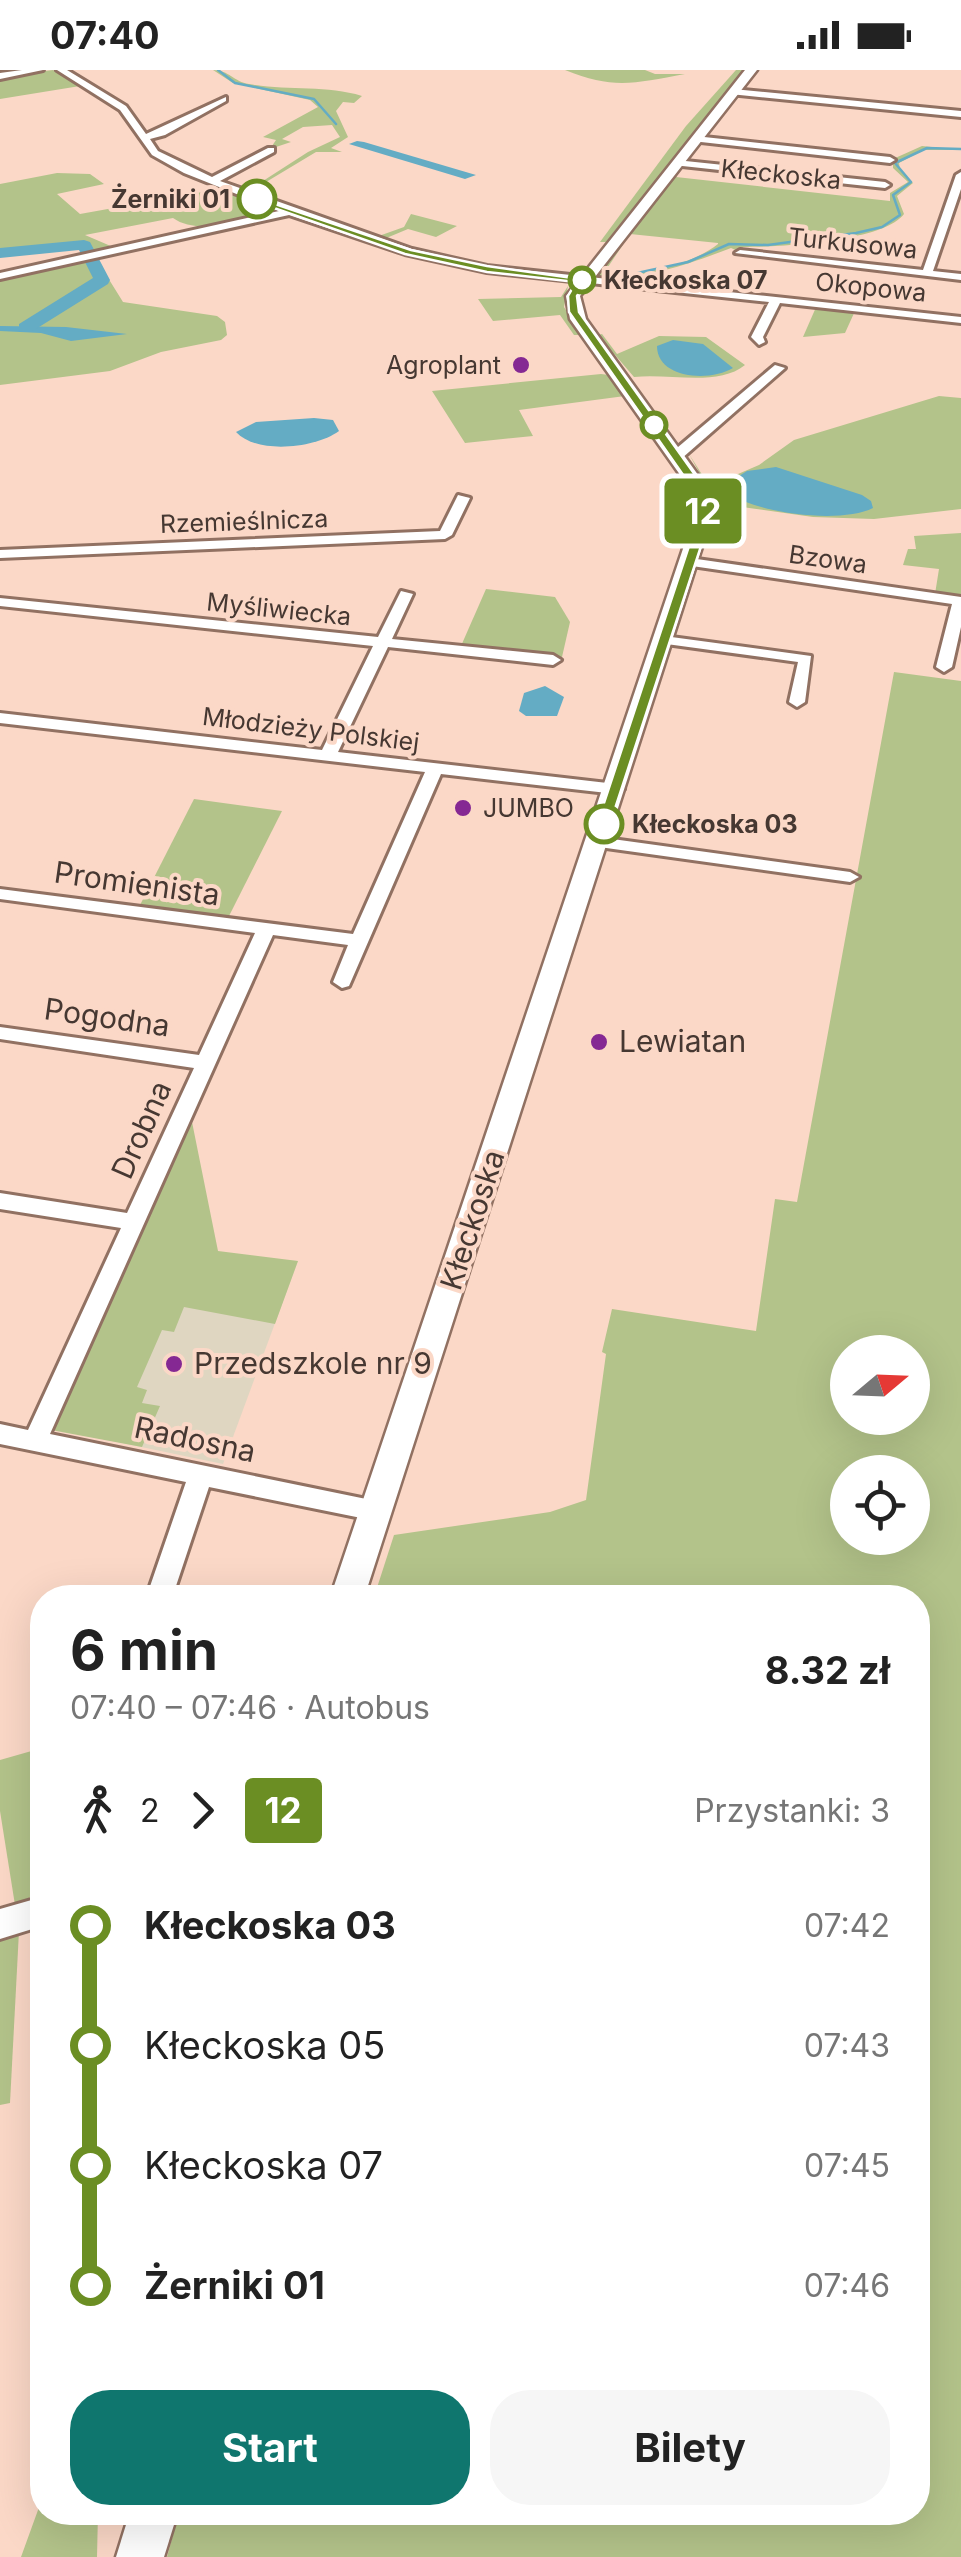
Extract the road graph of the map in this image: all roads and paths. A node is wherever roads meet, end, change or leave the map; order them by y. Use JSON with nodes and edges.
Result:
{"nodes":[{"id":1,"x":39,"y":70,"type":"edge"},
{"id":2,"x":61,"y":70,"type":"edge"},
{"id":3,"x":751,"y":70,"type":"edge"},
{"id":4,"x":0,"y":76,"type":"edge"},
{"id":5,"x":733,"y":92,"type":"junction"},
{"id":6,"x":222,"y":99,"type":"dead end"},
{"id":7,"x":961,"y":114,"type":"edge"},
{"id":8,"x":146,"y":137,"type":"junction"},
{"id":9,"x":695,"y":139,"type":"junction"},
{"id":10,"x":272,"y":150,"type":"dead end"},
{"id":11,"x":890,"y":160,"type":"dead end"},
{"id":12,"x":676,"y":163,"type":"junction"},
{"id":13,"x":961,"y":175,"type":"edge"},
{"id":14,"x":212,"y":181,"type":"junction"},
{"id":15,"x":885,"y":185,"type":"dead end"},
{"id":16,"x":958,"y":190,"type":"edge"},
{"id":17,"x":290,"y":212,"type":"junction"},
{"id":18,"x":740,"y":253,"type":"dead end"},
{"id":19,"x":927,"y":274,"type":"junction"},
{"id":20,"x":0,"y":276,"type":"edge"},
{"id":21,"x":961,"y":277,"type":"edge"},
{"id":22,"x":583,"y":279,"type":"junction"},
{"id":23,"x":776,"y":299,"type":"junction"},
{"id":24,"x":961,"y":320,"type":"edge"},
{"id":25,"x":759,"y":342,"type":"dead end"},
{"id":26,"x":779,"y":368,"type":"dead end"},
{"id":27,"x":701,"y":436,"type":"junction"},
{"id":28,"x":664,"y":438,"type":"junction"},
{"id":29,"x":676,"y":456,"type":"junction"},
{"id":30,"x":463,"y":498,"type":"dead end"},
{"id":31,"x":1,"y":557,"type":"edge"},
{"id":32,"x":690,"y":562,"type":"junction"},
{"id":33,"x":406,"y":594,"type":"dead end"},
{"id":34,"x":960,"y":601,"type":"edge"},
{"id":35,"x":0,"y":602,"type":"edge"},
{"id":36,"x":664,"y":640,"type":"junction"},
{"id":37,"x":383,"y":642,"type":"junction"},
{"id":38,"x":553,"y":660,"type":"dead end"},
{"id":39,"x":944,"y":667,"type":"dead end"},
{"id":40,"x":797,"y":702,"type":"dead end"},
{"id":41,"x":0,"y":718,"type":"edge"},
{"id":42,"x":328,"y":756,"type":"junction"},
{"id":43,"x":435,"y":768,"type":"junction"},
{"id":44,"x":616,"y":789,"type":"junction"},
{"id":45,"x":598,"y":842,"type":"junction"},
{"id":46,"x":850,"y":877,"type":"dead end"},
{"id":47,"x":0,"y":894,"type":"edge"},
{"id":48,"x":266,"y":930,"type":"junction"},
{"id":49,"x":359,"y":942,"type":"junction"},
{"id":50,"x":342,"y":982,"type":"dead end"},
{"id":51,"x":0,"y":1033,"type":"edge"},
{"id":52,"x":206,"y":1063,"type":"junction"},
{"id":53,"x":0,"y":1202,"type":"edge"},
{"id":54,"x":134,"y":1222,"type":"junction"},
{"id":55,"x":0,"y":1434,"type":"edge"},
{"id":56,"x":35,"y":1441,"type":"junction"},
{"id":57,"x":201,"y":1474,"type":"junction"},
{"id":58,"x":376,"y":1512,"type":"junction"},
{"id":59,"x":163,"y":1585,"type":"edge"},
{"id":60,"x":351,"y":1585,"type":"edge"},
{"id":61,"x":30,"y":1915,"type":"edge"},
{"id":62,"x":0,"y":1924,"type":"edge"},
{"id":63,"x":150,"y":2525,"type":"edge"},
{"id":64,"x":140,"y":2557,"type":"edge"}],
"edges":[{"from":1,"to":4,"type":"street"},
{"from":2,"to":8,"type":"street","name":"Okopowa"},
{"from":3,"to":5,"type":"main road","name":"Kłeckoska"},
{"from":5,"to":7,"type":"street"},
{"from":5,"to":9,"type":"main road","name":"Kłeckoska"},
{"from":6,"to":8,"type":"street"},
{"from":8,"to":14,"type":"street","name":"Okopowa"},
{"from":9,"to":11,"type":"street","name":"Kłeckoska"},
{"from":9,"to":12,"type":"main road","name":"Kłeckoska"},
{"from":10,"to":14,"type":"street"},
{"from":12,"to":15,"type":"street","name":"Kłeckoska"},
{"from":12,"to":22,"type":"main road","name":"Kłeckoska"},
{"from":13,"to":16,"type":"street"},
{"from":14,"to":17,"type":"street","name":"Okopowa"},
{"from":16,"to":19,"type":"street"},
{"from":17,"to":20,"type":"street"},
{"from":17,"to":22,"type":"street","name":"Okopowa"},
{"from":18,"to":19,"type":"street","name":"Turkusowa"},
{"from":19,"to":21,"type":"street","name":"Turkusowa"},
{"from":22,"to":23,"type":"street","name":"Okopowa"},
{"from":22,"to":28,"type":"main road","name":"Kłeckoska"},
{"from":23,"to":24,"type":"street","name":"Okopowa"},
{"from":23,"to":25,"type":"street","name":"Okopowa"},
{"from":26,"to":27,"type":"street"},
{"from":27,"to":28,"type":"street"},
{"from":27,"to":29,"type":"street"},
{"from":28,"to":29,"type":"main road","name":"Kłeckoska"},
{"from":29,"to":32,"type":"main road","name":"Kłeckoska"},
{"from":30,"to":31,"type":"street","name":"Rzemieślnicza"},
{"from":32,"to":34,"type":"street","name":"Bzowa"},
{"from":32,"to":36,"type":"main road","name":"Kłeckoska"},
{"from":33,"to":37,"type":"street"},
{"from":34,"to":39,"type":"street","name":"Bzowa"},
{"from":35,"to":37,"type":"street","name":"Myśliwiecka"},
{"from":36,"to":40,"type":"street"},
{"from":36,"to":44,"type":"main road","name":"Kłeckoska"},
{"from":37,"to":38,"type":"street","name":"Myśliwiecka"},
{"from":37,"to":42,"type":"street"},
{"from":41,"to":42,"type":"street","name":"Młodzieży Polskiej"},
{"from":42,"to":43,"type":"street","name":"Młodzieży Polskiej"},
{"from":43,"to":44,"type":"street","name":"Młodzieży Polskiej"},
{"from":43,"to":49,"type":"street"},
{"from":44,"to":45,"type":"main road","name":"Kłeckoska"},
{"from":45,"to":46,"type":"street"},
{"from":45,"to":58,"type":"main road","name":"Kłeckoska"},
{"from":47,"to":48,"type":"street","name":"Promienista"},
{"from":48,"to":49,"type":"street"},
{"from":48,"to":52,"type":"street","name":"Drobna"},
{"from":49,"to":50,"type":"street"},
{"from":51,"to":52,"type":"street","name":"Pogodna"},
{"from":52,"to":54,"type":"street","name":"Drobna"},
{"from":53,"to":54,"type":"street"},
{"from":54,"to":56,"type":"street","name":"Drobna"},
{"from":55,"to":56,"type":"street","name":"Radosna"},
{"from":56,"to":57,"type":"street","name":"Radosna"},
{"from":57,"to":58,"type":"street","name":"Radosna"},
{"from":57,"to":59,"type":"street"},
{"from":58,"to":60,"type":"main road","name":"Kłeckoska"},
{"from":61,"to":62,"type":"street"},
{"from":63,"to":64,"type":"main road"}]}
